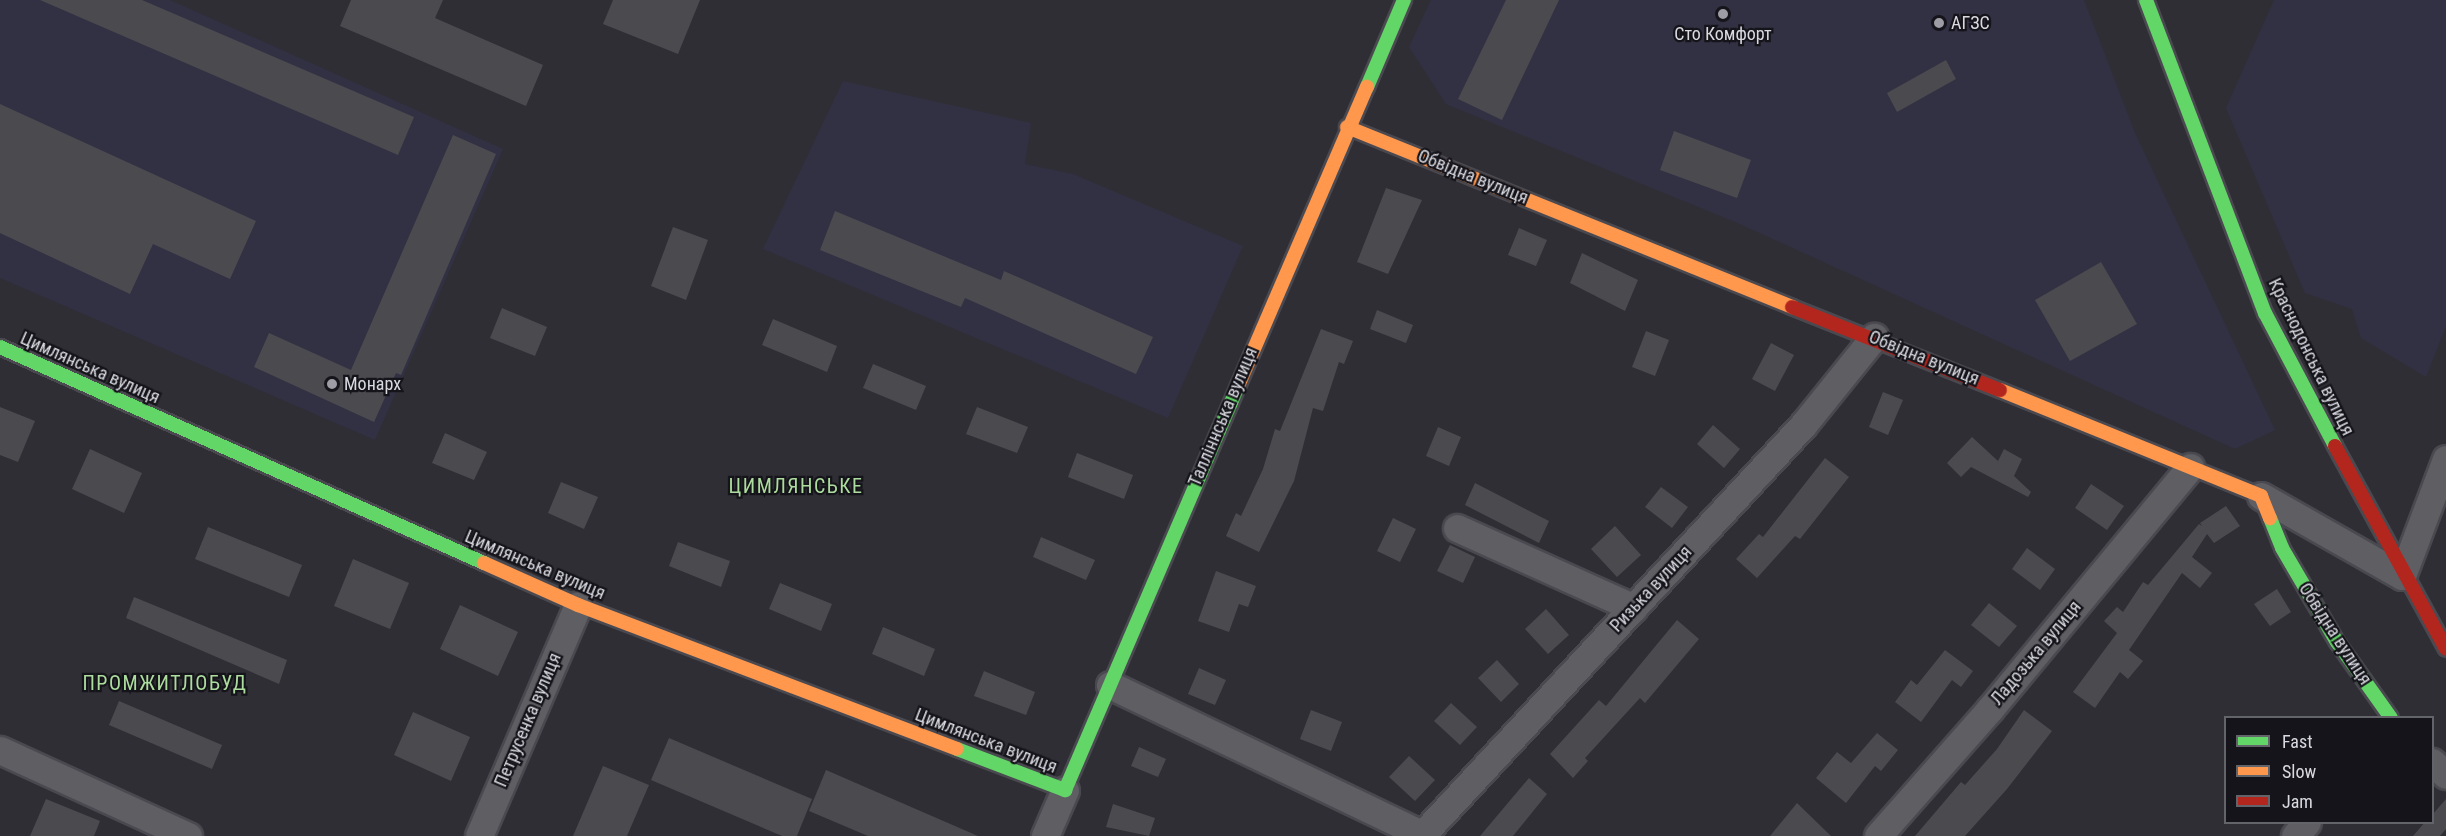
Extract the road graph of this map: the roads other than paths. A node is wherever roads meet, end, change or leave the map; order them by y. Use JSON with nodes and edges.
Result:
{"nodes":[{"id":1,"x":1404,"y":0,"type":"edge"},
{"id":2,"x":2146,"y":0,"type":"edge"},
{"id":3,"x":1347,"y":127,"type":"junction"},
{"id":4,"x":1874,"y":337,"type":"junction"},
{"id":5,"x":0,"y":347,"type":"edge"},
{"id":6,"x":2446,"y":459,"type":"edge"},
{"id":7,"x":2190,"y":467,"type":"junction"},
{"id":8,"x":2261,"y":496,"type":"junction"},
{"id":9,"x":1457,"y":528,"type":"dead end"},
{"id":10,"x":2402,"y":576,"type":"junction"},
{"id":11,"x":578,"y":604,"type":"junction"},
{"id":12,"x":1634,"y":608,"type":"junction"},
{"id":13,"x":2446,"y":649,"type":"edge"},
{"id":14,"x":1110,"y":686,"type":"junction"},
{"id":15,"x":2390,"y":716,"type":"edge"},
{"id":16,"x":0,"y":750,"type":"edge"},
{"id":17,"x":2434,"y":763,"type":"edge"},
{"id":18,"x":2446,"y":776,"type":"edge"},
{"id":19,"x":1065,"y":790,"type":"junction"},
{"id":20,"x":2305,"y":824,"type":"edge"},
{"id":21,"x":1423,"y":835,"type":"edge"},
{"id":22,"x":188,"y":836,"type":"edge"},
{"id":23,"x":479,"y":836,"type":"edge"},
{"id":24,"x":1045,"y":836,"type":"edge"},
{"id":25,"x":1878,"y":836,"type":"edge"},
{"id":26,"x":2295,"y":836,"type":"edge"}],
"edges":[{"from":1,"to":3,"type":"street","name":"Талліннська вулиця"},
{"from":2,"to":10,"type":"street","name":"Краснодонська вулиця"},
{"from":3,"to":4,"type":"street","name":"Обвідна вулиця"},
{"from":3,"to":14,"type":"street","name":"Талліннська вулиця"},
{"from":4,"to":7,"type":"street","name":"Обвідна вулиця"},
{"from":4,"to":12,"type":"street","name":"Ризька вулиця"},
{"from":5,"to":11,"type":"street","name":"Цимлянська вулиця"},
{"from":6,"to":10,"type":"street"},
{"from":7,"to":8,"type":"street","name":"Обвідна вулиця"},
{"from":7,"to":25,"type":"street","name":"Ладозька вулиця"},
{"from":8,"to":10,"type":"street"},
{"from":8,"to":15,"type":"street","name":"Обвідна вулиця"},
{"from":9,"to":12,"type":"street"},
{"from":10,"to":13,"type":"street","name":"Краснодонська вулиця"},
{"from":11,"to":19,"type":"street","name":"Цимлянська вулиця"},
{"from":11,"to":23,"type":"street","name":"Петрусенка вулиця"},
{"from":12,"to":21,"type":"street","name":"Ризька вулиця"},
{"from":14,"to":19,"type":"street","name":"Талліннська вулиця"},
{"from":14,"to":21,"type":"street"},
{"from":16,"to":22,"type":"street"},
{"from":17,"to":18,"type":"street"},
{"from":19,"to":24,"type":"street","name":"Талліннська вулиця"},
{"from":20,"to":26,"type":"street"}]}
